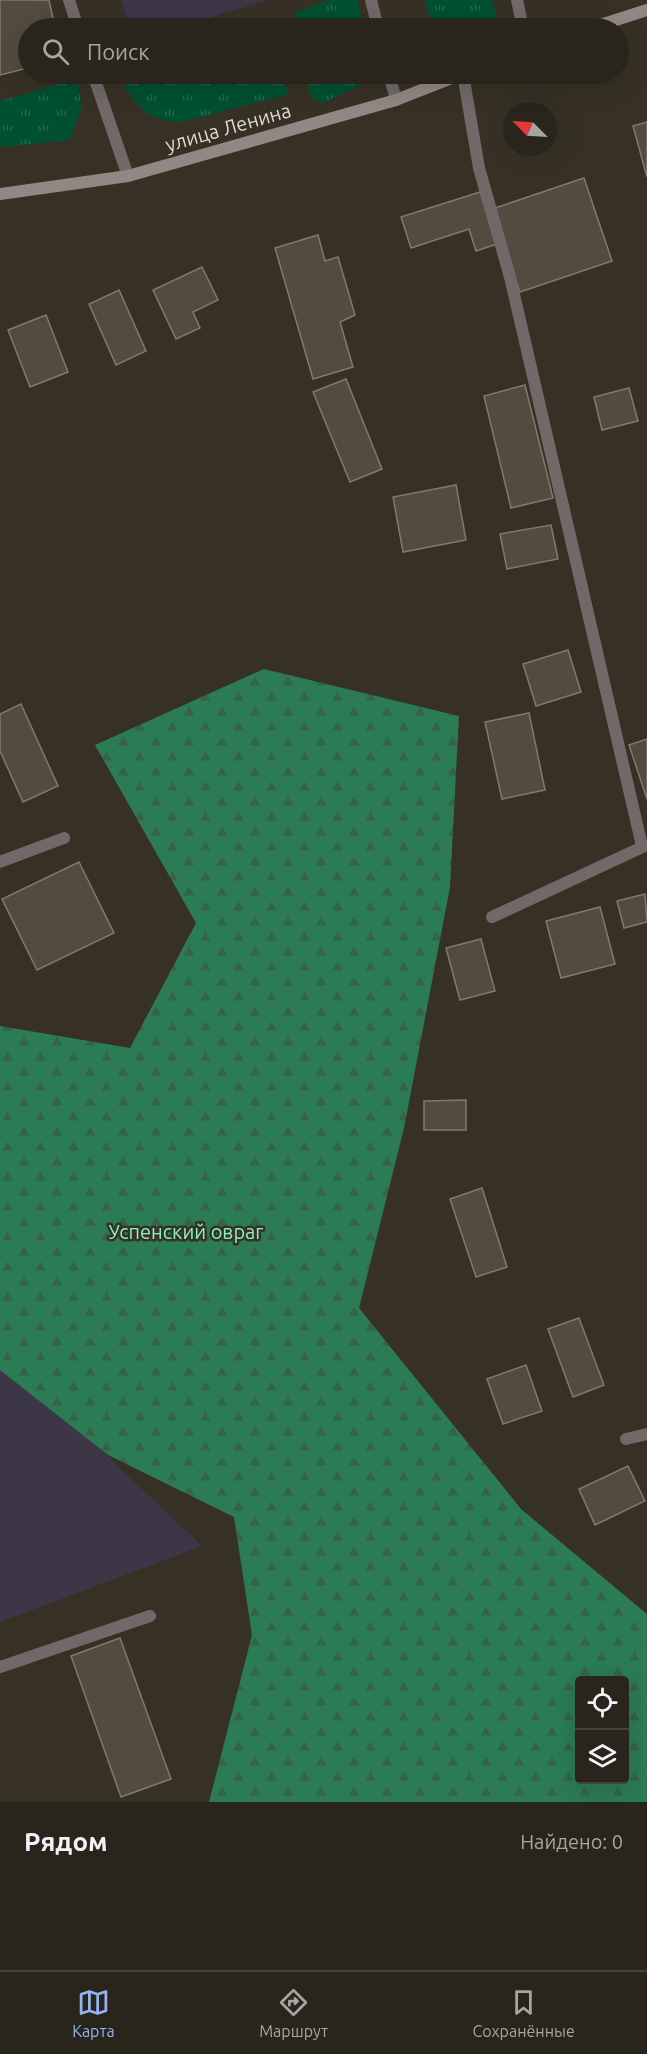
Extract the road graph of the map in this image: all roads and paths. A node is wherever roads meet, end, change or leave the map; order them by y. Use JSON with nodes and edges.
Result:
{"nodes":[{"id":1,"x":69,"y":0,"type":"edge"},
{"id":2,"x":371,"y":0,"type":"edge"},
{"id":3,"x":517,"y":0,"type":"edge"},
{"id":4,"x":647,"y":10,"type":"edge"},
{"id":5,"x":75,"y":18,"type":"edge"},
{"id":6,"x":376,"y":18,"type":"edge"},
{"id":7,"x":521,"y":18,"type":"edge"},
{"id":8,"x":622,"y":18,"type":"edge"},
{"id":9,"x":96,"y":84,"type":"edge"},
{"id":10,"x":392,"y":84,"type":"edge"},
{"id":11,"x":437,"y":84,"type":"edge"},
{"id":12,"x":464,"y":84,"type":"edge"},
{"id":13,"x":396,"y":100,"type":"junction"},
{"id":14,"x":128,"y":176,"type":"junction"},
{"id":15,"x":0,"y":194,"type":"edge"},
{"id":16,"x":64,"y":838,"type":"dead end"},
{"id":17,"x":644,"y":845,"type":"edge"},
{"id":18,"x":0,"y":862,"type":"edge"},
{"id":19,"x":492,"y":917,"type":"dead end"},
{"id":20,"x":647,"y":1434,"type":"edge"},
{"id":21,"x":626,"y":1440,"type":"dead end"},
{"id":22,"x":150,"y":1616,"type":"dead end"},
{"id":23,"x":0,"y":1667,"type":"edge"}],
"edges":[{"from":1,"to":5,"type":"street"},
{"from":2,"to":6,"type":"street"},
{"from":3,"to":7,"type":"street"},
{"from":4,"to":8,"type":"street"},
{"from":9,"to":14,"type":"street"},
{"from":10,"to":13,"type":"street"},
{"from":11,"to":13,"type":"street","name":"улица Ленина"},
{"from":12,"to":17,"type":"street"},
{"from":13,"to":14,"type":"street","name":"улица Ленина"},
{"from":14,"to":15,"type":"street","name":"улица Ленина"},
{"from":16,"to":18,"type":"street"},
{"from":17,"to":19,"type":"street"},
{"from":20,"to":21,"type":"street"},
{"from":22,"to":23,"type":"street"}]}
